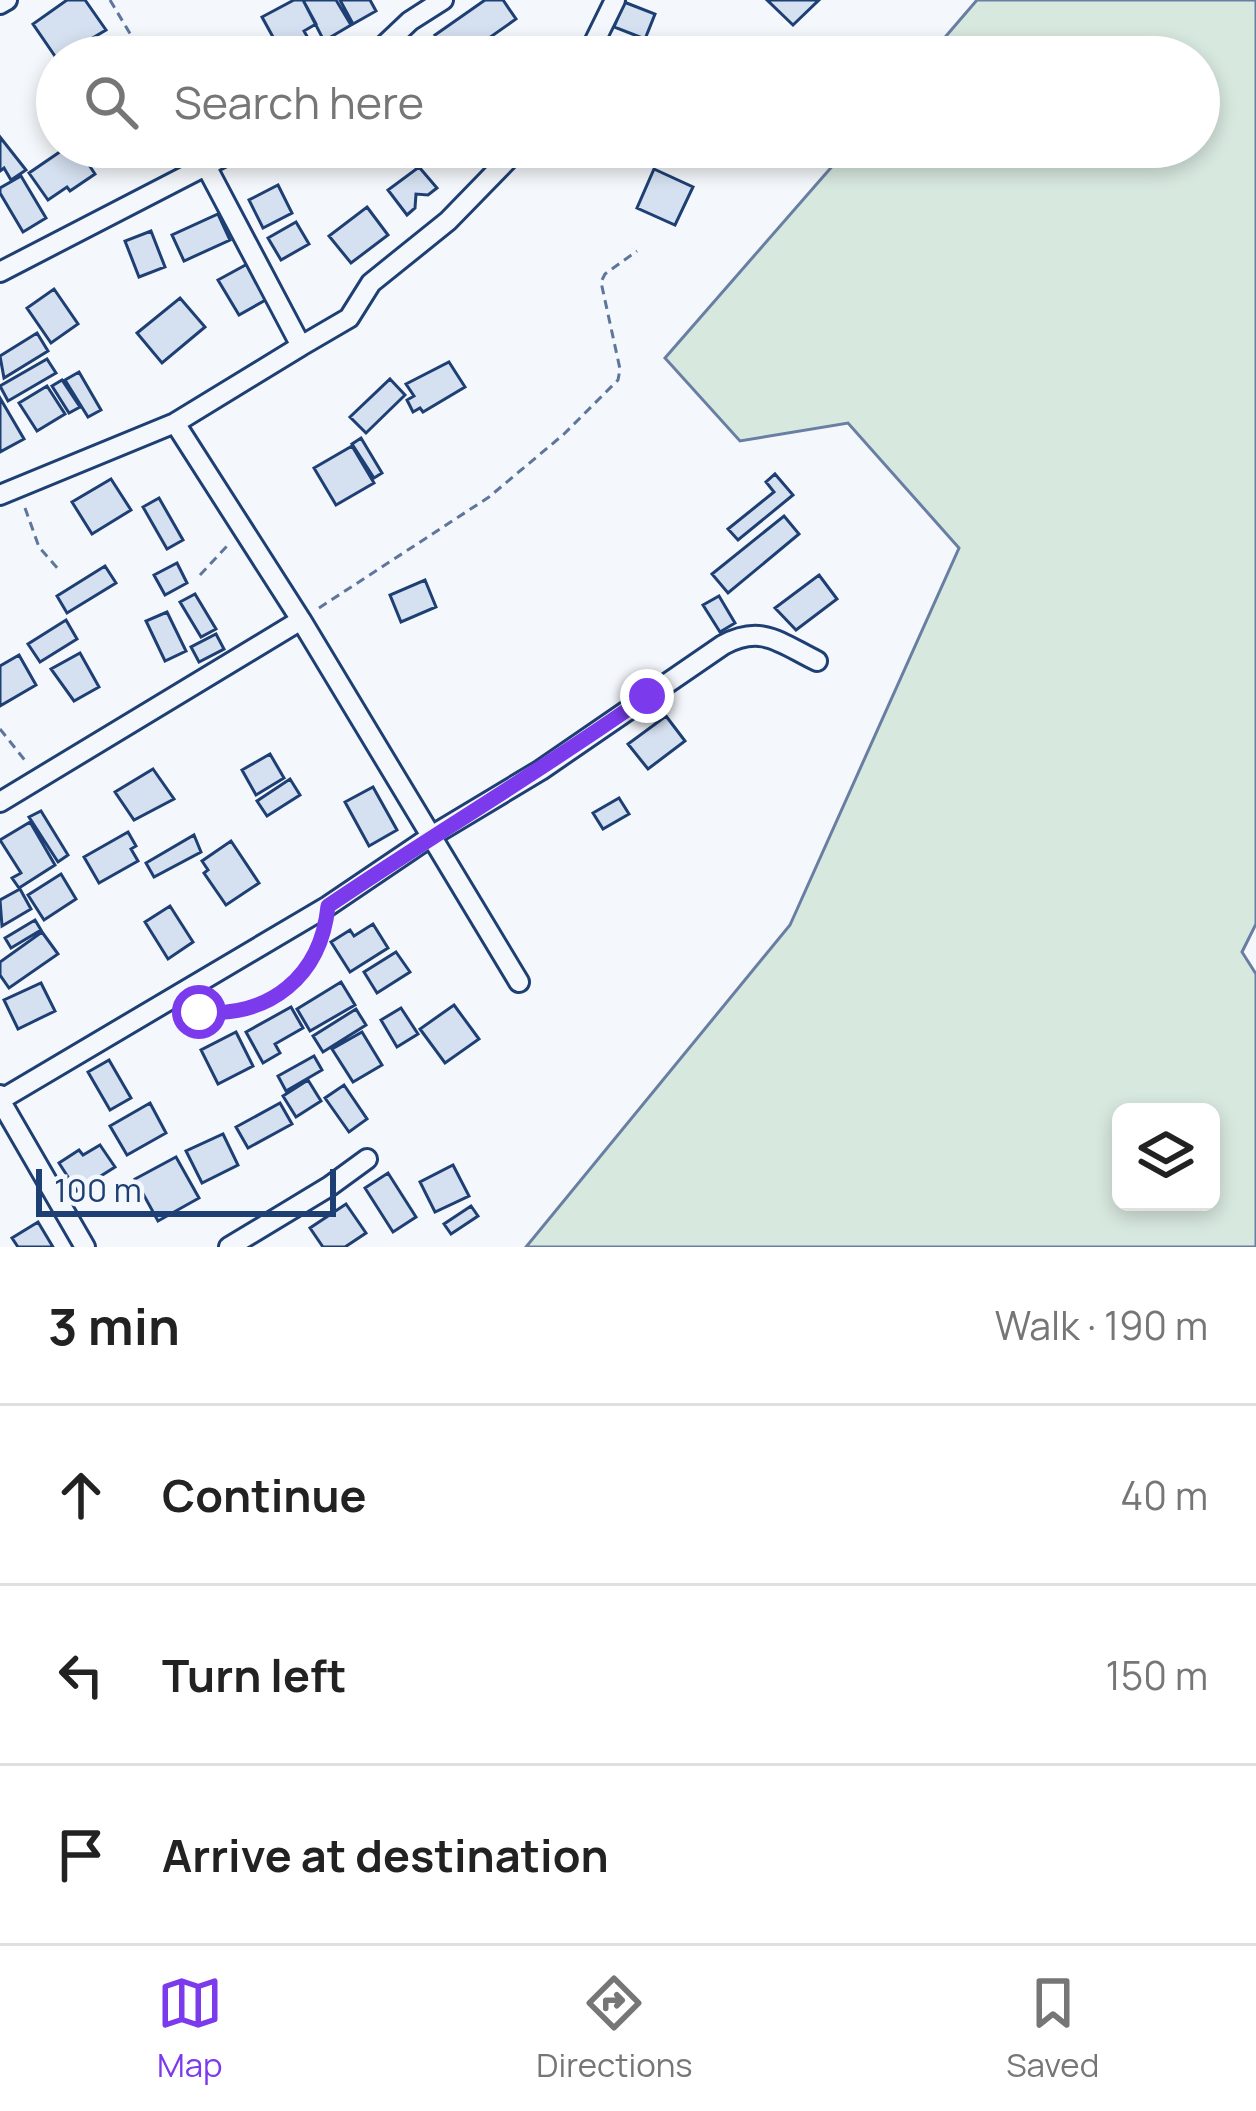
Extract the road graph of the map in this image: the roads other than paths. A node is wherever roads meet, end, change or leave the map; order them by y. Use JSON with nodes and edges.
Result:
{"nodes":[{"id":1,"x":443,"y":0,"type":"edge"},
{"id":2,"x":615,"y":0,"type":"edge"},
{"id":3,"x":394,"y":36,"type":"edge"},
{"id":4,"x":597,"y":36,"type":"edge"},
{"id":5,"x":197,"y":168,"type":"edge"},
{"id":6,"x":207,"y":168,"type":"edge"},
{"id":7,"x":500,"y":168,"type":"edge"},
{"id":8,"x":0,"y":272,"type":"edge"},
{"id":9,"x":301,"y":346,"type":"junction"},
{"id":10,"x":175,"y":423,"type":"junction"},
{"id":11,"x":10,"y":492,"type":"edge"},
{"id":12,"x":301,"y":620,"type":"junction"},
{"id":13,"x":817,"y":661,"type":"dead end"},
{"id":14,"x":0,"y":802,"type":"edge"},
{"id":15,"x":434,"y":835,"type":"junction"},
{"id":16,"x":519,"y":982,"type":"dead end"},
{"id":17,"x":1,"y":1098,"type":"edge"},
{"id":18,"x":367,"y":1159,"type":"dead end"},
{"id":19,"x":85,"y":1247,"type":"edge"},
{"id":20,"x":229,"y":1247,"type":"edge"}],
"edges":[{"from":1,"to":3,"type":"street"},
{"from":2,"to":4,"type":"street"},
{"from":5,"to":8,"type":"street"},
{"from":6,"to":9,"type":"street"},
{"from":7,"to":9,"type":"street"},
{"from":9,"to":10,"type":"street"},
{"from":10,"to":11,"type":"street"},
{"from":10,"to":12,"type":"street"},
{"from":12,"to":14,"type":"street"},
{"from":12,"to":15,"type":"street"},
{"from":13,"to":15,"type":"street"},
{"from":15,"to":16,"type":"street"},
{"from":15,"to":17,"type":"street"},
{"from":17,"to":19,"type":"street"},
{"from":18,"to":20,"type":"street"}]}
